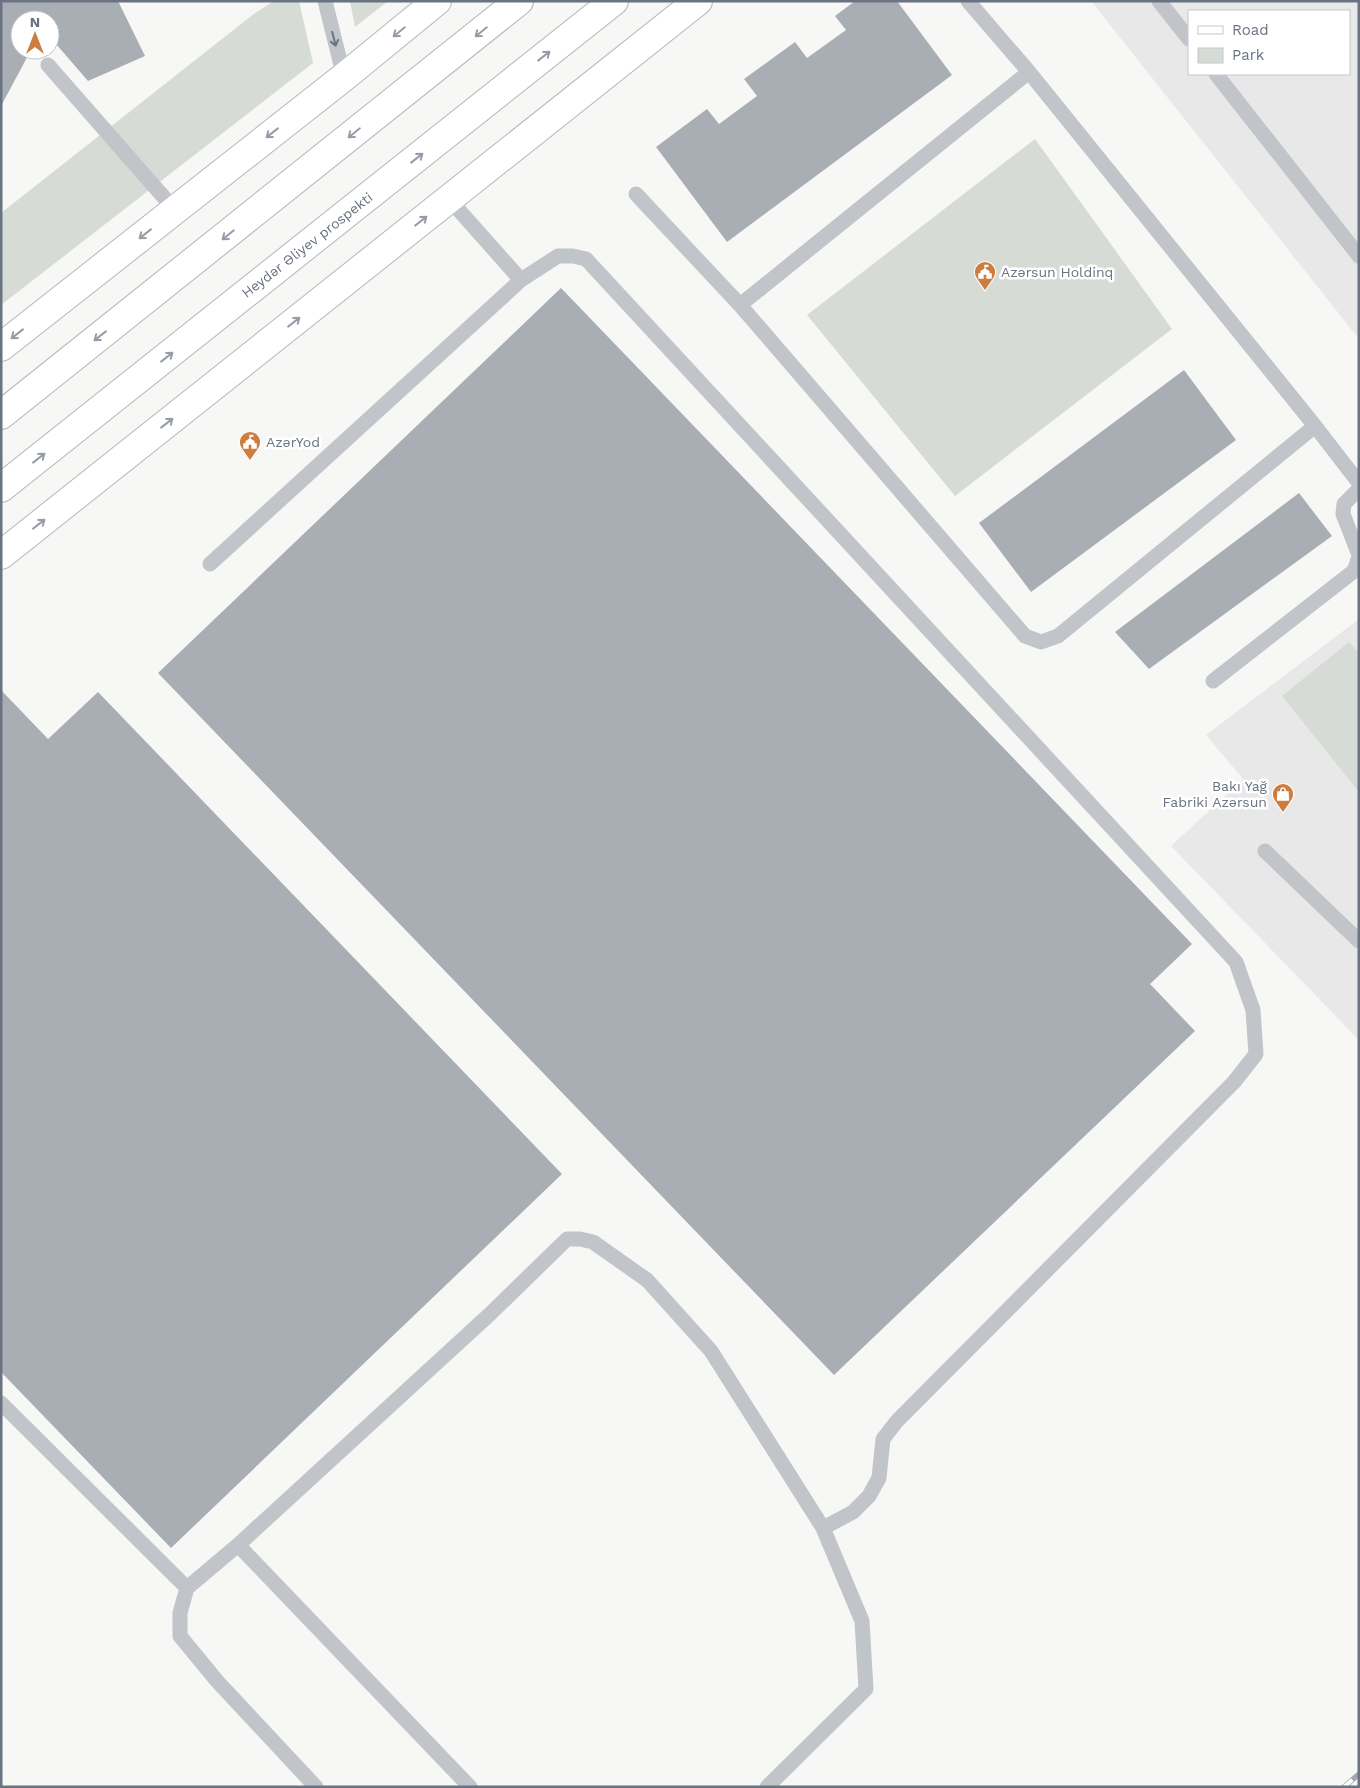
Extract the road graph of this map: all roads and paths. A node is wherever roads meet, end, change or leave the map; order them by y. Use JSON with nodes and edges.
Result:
{"nodes":[{"id":1,"x":325,"y":1,"type":"edge"},
{"id":2,"x":437,"y":1,"type":"edge"},
{"id":3,"x":519,"y":1,"type":"edge"},
{"id":4,"x":614,"y":1,"type":"edge"},
{"id":5,"x":698,"y":1,"type":"edge"},
{"id":6,"x":968,"y":1,"type":"edge"},
{"id":7,"x":1159,"y":1,"type":"edge"},
{"id":8,"x":1188,"y":38,"type":"edge"},
{"id":9,"x":48,"y":65,"type":"dead end"},
{"id":10,"x":1029,"y":72,"type":"junction"},
{"id":11,"x":1217,"y":75,"type":"edge"},
{"id":12,"x":344,"y":77,"type":"junction"},
{"id":13,"x":636,"y":194,"type":"dead end"},
{"id":14,"x":449,"y":199,"type":"junction"},
{"id":15,"x":175,"y":210,"type":"junction"},
{"id":16,"x":1359,"y":256,"type":"edge"},
{"id":17,"x":521,"y":280,"type":"junction"},
{"id":18,"x":740,"y":305,"type":"junction"},
{"id":19,"x":1,"y":347,"type":"edge"},
{"id":20,"x":1,"y":415,"type":"edge"},
{"id":21,"x":1315,"y":426,"type":"junction"},
{"id":22,"x":1359,"y":483,"type":"edge"},
{"id":23,"x":1,"y":488,"type":"edge"},
{"id":24,"x":1359,"y":489,"type":"edge"},
{"id":25,"x":1,"y":554,"type":"edge"},
{"id":26,"x":1359,"y":556,"type":"edge"},
{"id":27,"x":210,"y":564,"type":"dead end"},
{"id":28,"x":1213,"y":681,"type":"dead end"},
{"id":29,"x":1265,"y":852,"type":"dead end"},
{"id":30,"x":1359,"y":941,"type":"edge"},
{"id":31,"x":1,"y":1403,"type":"edge"},
{"id":32,"x":823,"y":1528,"type":"junction"},
{"id":33,"x":238,"y":1545,"type":"junction"},
{"id":34,"x":187,"y":1588,"type":"junction"},
{"id":35,"x":316,"y":1787,"type":"edge"},
{"id":36,"x":470,"y":1787,"type":"edge"},
{"id":37,"x":767,"y":1787,"type":"edge"}],
"edges":[{"from":1,"to":12,"type":"lane","one_way":true},
{"from":2,"to":12,"type":"main road","one_way":true},
{"from":3,"to":20,"type":"main road","one_way":true},
{"from":23,"to":4,"type":"main road","name":"Heydər Əliyev prospekti","one_way":true},
{"from":5,"to":14,"type":"main road"},
{"from":6,"to":10,"type":"lane"},
{"from":7,"to":8,"type":"lane"},
{"from":9,"to":15,"type":"lane"},
{"from":10,"to":18,"type":"lane"},
{"from":10,"to":21,"type":"lane"},
{"from":11,"to":16,"type":"lane"},
{"from":12,"to":15,"type":"main road","one_way":true},
{"from":13,"to":18,"type":"lane"},
{"from":14,"to":17,"type":"lane"},
{"from":25,"to":14,"type":"main road","one_way":true},
{"from":15,"to":19,"type":"main road","one_way":true},
{"from":17,"to":27,"type":"lane"},
{"from":17,"to":32,"type":"lane"},
{"from":18,"to":21,"type":"lane"},
{"from":21,"to":22,"type":"lane"},
{"from":24,"to":26,"type":"lane"},
{"from":26,"to":28,"type":"lane"},
{"from":29,"to":30,"type":"lane"},
{"from":31,"to":34,"type":"lane"},
{"from":32,"to":33,"type":"lane"},
{"from":32,"to":37,"type":"lane"},
{"from":33,"to":34,"type":"lane"},
{"from":33,"to":36,"type":"lane"},
{"from":34,"to":35,"type":"lane"}]}
